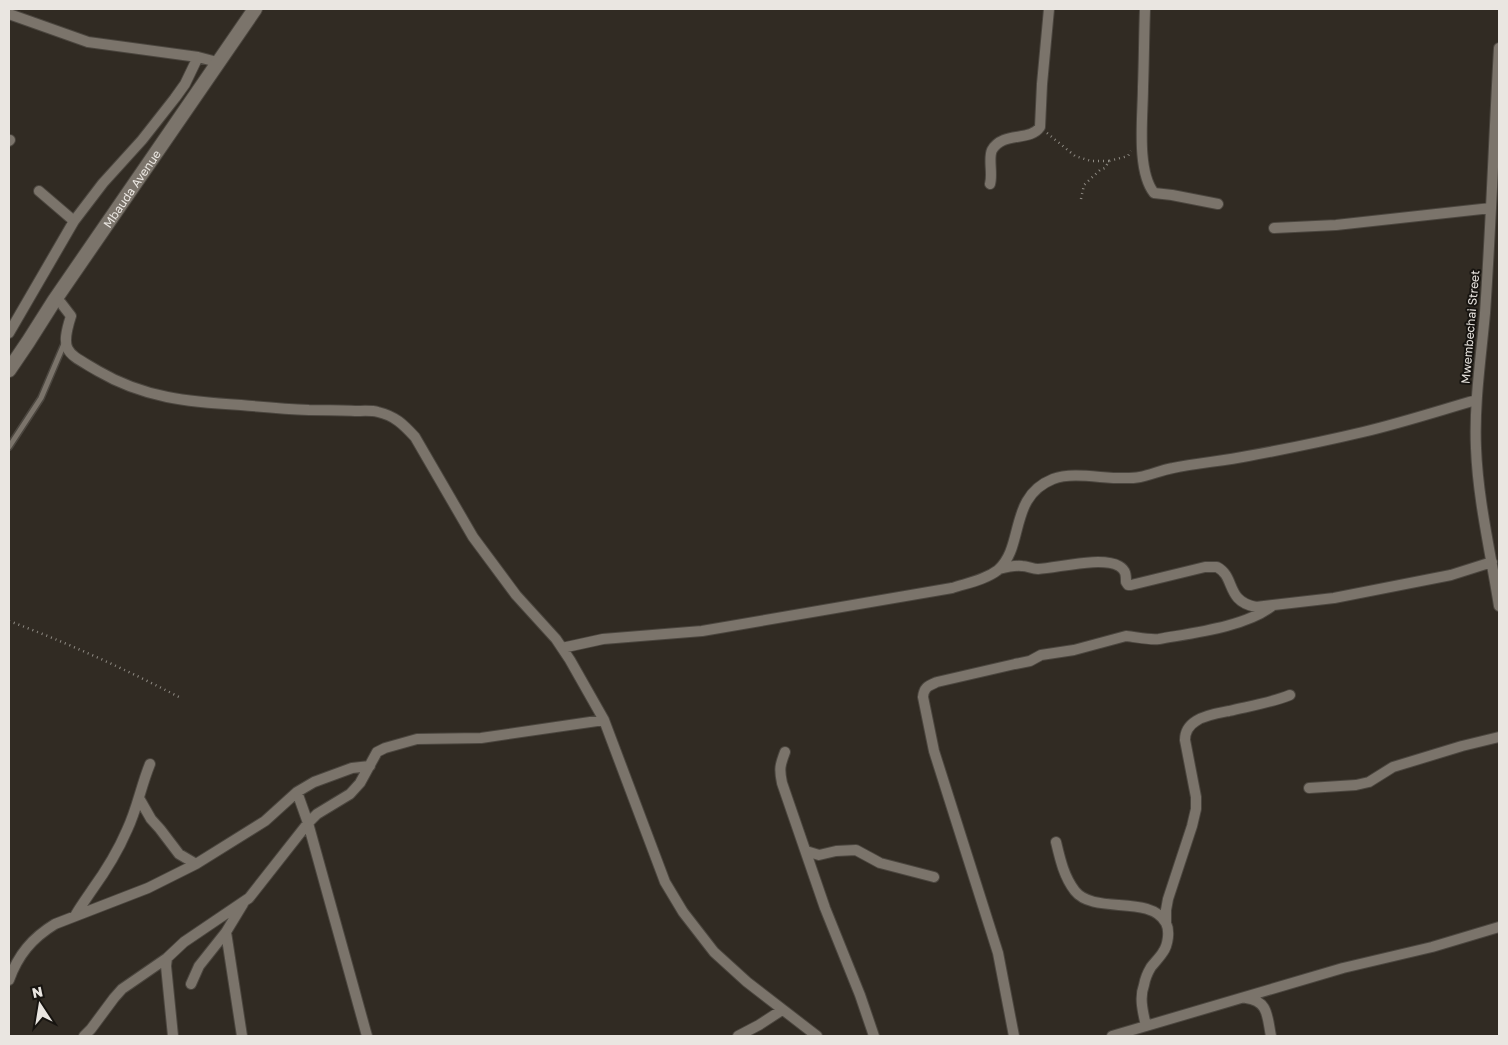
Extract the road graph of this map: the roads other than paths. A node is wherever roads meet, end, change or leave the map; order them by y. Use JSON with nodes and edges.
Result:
{"nodes":[{"id":1,"x":255,"y":9,"type":"edge"},
{"id":2,"x":1048,"y":9,"type":"edge"},
{"id":3,"x":1145,"y":9,"type":"edge"},
{"id":4,"x":9,"y":14,"type":"edge"},
{"id":5,"x":1499,"y":48,"type":"edge"},
{"id":6,"x":198,"y":57,"type":"junction"},
{"id":7,"x":217,"y":62,"type":"junction"},
{"id":8,"x":1496,"y":182,"type":"edge"},
{"id":9,"x":990,"y":184,"type":"dead end"},
{"id":10,"x":39,"y":191,"type":"dead end"},
{"id":11,"x":1218,"y":204,"type":"dead end"},
{"id":12,"x":1491,"y":208,"type":"junction"},
{"id":13,"x":74,"y":221,"type":"junction"},
{"id":14,"x":1274,"y":228,"type":"dead end"},
{"id":15,"x":54,"y":301,"type":"junction"},
{"id":16,"x":9,"y":333,"type":"edge"},
{"id":17,"x":66,"y":340,"type":"junction"},
{"id":18,"x":9,"y":370,"type":"edge"},
{"id":19,"x":1476,"y":400,"type":"junction"},
{"id":20,"x":9,"y":447,"type":"edge"},
{"id":21,"x":1492,"y":562,"type":"junction"},
{"id":22,"x":999,"y":568,"type":"junction"},
{"id":23,"x":1272,"y":606,"type":"junction"},
{"id":24,"x":1499,"y":606,"type":"edge"},
{"id":25,"x":562,"y":648,"type":"junction"},
{"id":26,"x":1290,"y":695,"type":"dead end"},
{"id":27,"x":604,"y":720,"type":"junction"},
{"id":28,"x":1499,"y":737,"type":"edge"},
{"id":29,"x":786,"y":752,"type":"dead end"},
{"id":30,"x":150,"y":764,"type":"dead end"},
{"id":31,"x":370,"y":766,"type":"junction"},
{"id":32,"x":1309,"y":788,"type":"dead end"},
{"id":33,"x":296,"y":792,"type":"junction"},
{"id":34,"x":139,"y":798,"type":"junction"},
{"id":35,"x":308,"y":822,"type":"junction"},
{"id":36,"x":1056,"y":842,"type":"dead end"},
{"id":37,"x":806,"y":851,"type":"junction"},
{"id":38,"x":196,"y":864,"type":"junction"},
{"id":39,"x":934,"y":877,"type":"dead end"},
{"id":40,"x":249,"y":898,"type":"junction"},
{"id":41,"x":75,"y":916,"type":"junction"},
{"id":42,"x":1166,"y":923,"type":"junction"},
{"id":43,"x":1499,"y":927,"type":"edge"},
{"id":44,"x":226,"y":932,"type":"junction"},
{"id":45,"x":167,"y":958,"type":"junction"},
{"id":46,"x":9,"y":980,"type":"edge"},
{"id":47,"x":191,"y":984,"type":"dead end"},
{"id":48,"x":1245,"y":998,"type":"junction"},
{"id":49,"x":782,"y":1010,"type":"junction"},
{"id":50,"x":99,"y":1018,"type":"junction"},
{"id":51,"x":1146,"y":1026,"type":"junction"},
{"id":52,"x":84,"y":1036,"type":"edge"},
{"id":53,"x":97,"y":1036,"type":"edge"},
{"id":54,"x":173,"y":1036,"type":"edge"},
{"id":55,"x":242,"y":1036,"type":"edge"},
{"id":56,"x":367,"y":1036,"type":"edge"},
{"id":57,"x":738,"y":1036,"type":"edge"},
{"id":58,"x":817,"y":1036,"type":"edge"},
{"id":59,"x":874,"y":1036,"type":"edge"},
{"id":60,"x":1014,"y":1036,"type":"edge"},
{"id":61,"x":1112,"y":1036,"type":"edge"},
{"id":62,"x":1271,"y":1036,"type":"edge"}],
"edges":[{"from":1,"to":7,"type":"street","name":"Mbauda Avenue"},
{"from":2,"to":9,"type":"street"},
{"from":3,"to":11,"type":"street"},
{"from":4,"to":6,"type":"street"},
{"from":5,"to":8,"type":"street","name":"Mwembechai Street"},
{"from":6,"to":7,"type":"street"},
{"from":6,"to":13,"type":"street"},
{"from":7,"to":15,"type":"street","name":"Mbauda Avenue"},
{"from":8,"to":12,"type":"street","name":"Mwembechai Street"},
{"from":10,"to":13,"type":"street"},
{"from":12,"to":14,"type":"street"},
{"from":12,"to":19,"type":"street","name":"Mwembechai Street"},
{"from":13,"to":16,"type":"street"},
{"from":15,"to":17,"type":"street"},
{"from":15,"to":18,"type":"street","name":"Mbauda Avenue"},
{"from":17,"to":20,"type":"lane"},
{"from":17,"to":25,"type":"street"},
{"from":19,"to":21,"type":"street","name":"Mwembechai Street"},
{"from":19,"to":22,"type":"street"},
{"from":21,"to":23,"type":"street"},
{"from":21,"to":24,"type":"street","name":"Mwembechai Street"},
{"from":22,"to":23,"type":"street"},
{"from":22,"to":25,"type":"street"},
{"from":23,"to":60,"type":"street"},
{"from":25,"to":27,"type":"street"},
{"from":26,"to":42,"type":"street"},
{"from":27,"to":31,"type":"street"},
{"from":27,"to":49,"type":"street"},
{"from":28,"to":32,"type":"street"},
{"from":29,"to":37,"type":"street"},
{"from":30,"to":34,"type":"street"},
{"from":31,"to":33,"type":"street"},
{"from":31,"to":35,"type":"street"},
{"from":33,"to":35,"type":"street"},
{"from":33,"to":38,"type":"street"},
{"from":34,"to":38,"type":"street"},
{"from":34,"to":41,"type":"street"},
{"from":35,"to":40,"type":"street"},
{"from":35,"to":56,"type":"street"},
{"from":36,"to":42,"type":"street"},
{"from":37,"to":39,"type":"street"},
{"from":37,"to":59,"type":"street"},
{"from":38,"to":41,"type":"street"},
{"from":40,"to":44,"type":"street"},
{"from":40,"to":45,"type":"street"},
{"from":41,"to":46,"type":"street"},
{"from":42,"to":51,"type":"street"},
{"from":43,"to":48,"type":"street"},
{"from":44,"to":47,"type":"street"},
{"from":44,"to":55,"type":"street"},
{"from":45,"to":50,"type":"street"},
{"from":45,"to":54,"type":"street"},
{"from":48,"to":51,"type":"street"},
{"from":48,"to":62,"type":"street"},
{"from":49,"to":57,"type":"street"},
{"from":49,"to":58,"type":"street"},
{"from":50,"to":52,"type":"street"},
{"from":50,"to":53,"type":"street"},
{"from":51,"to":61,"type":"street"}]}
